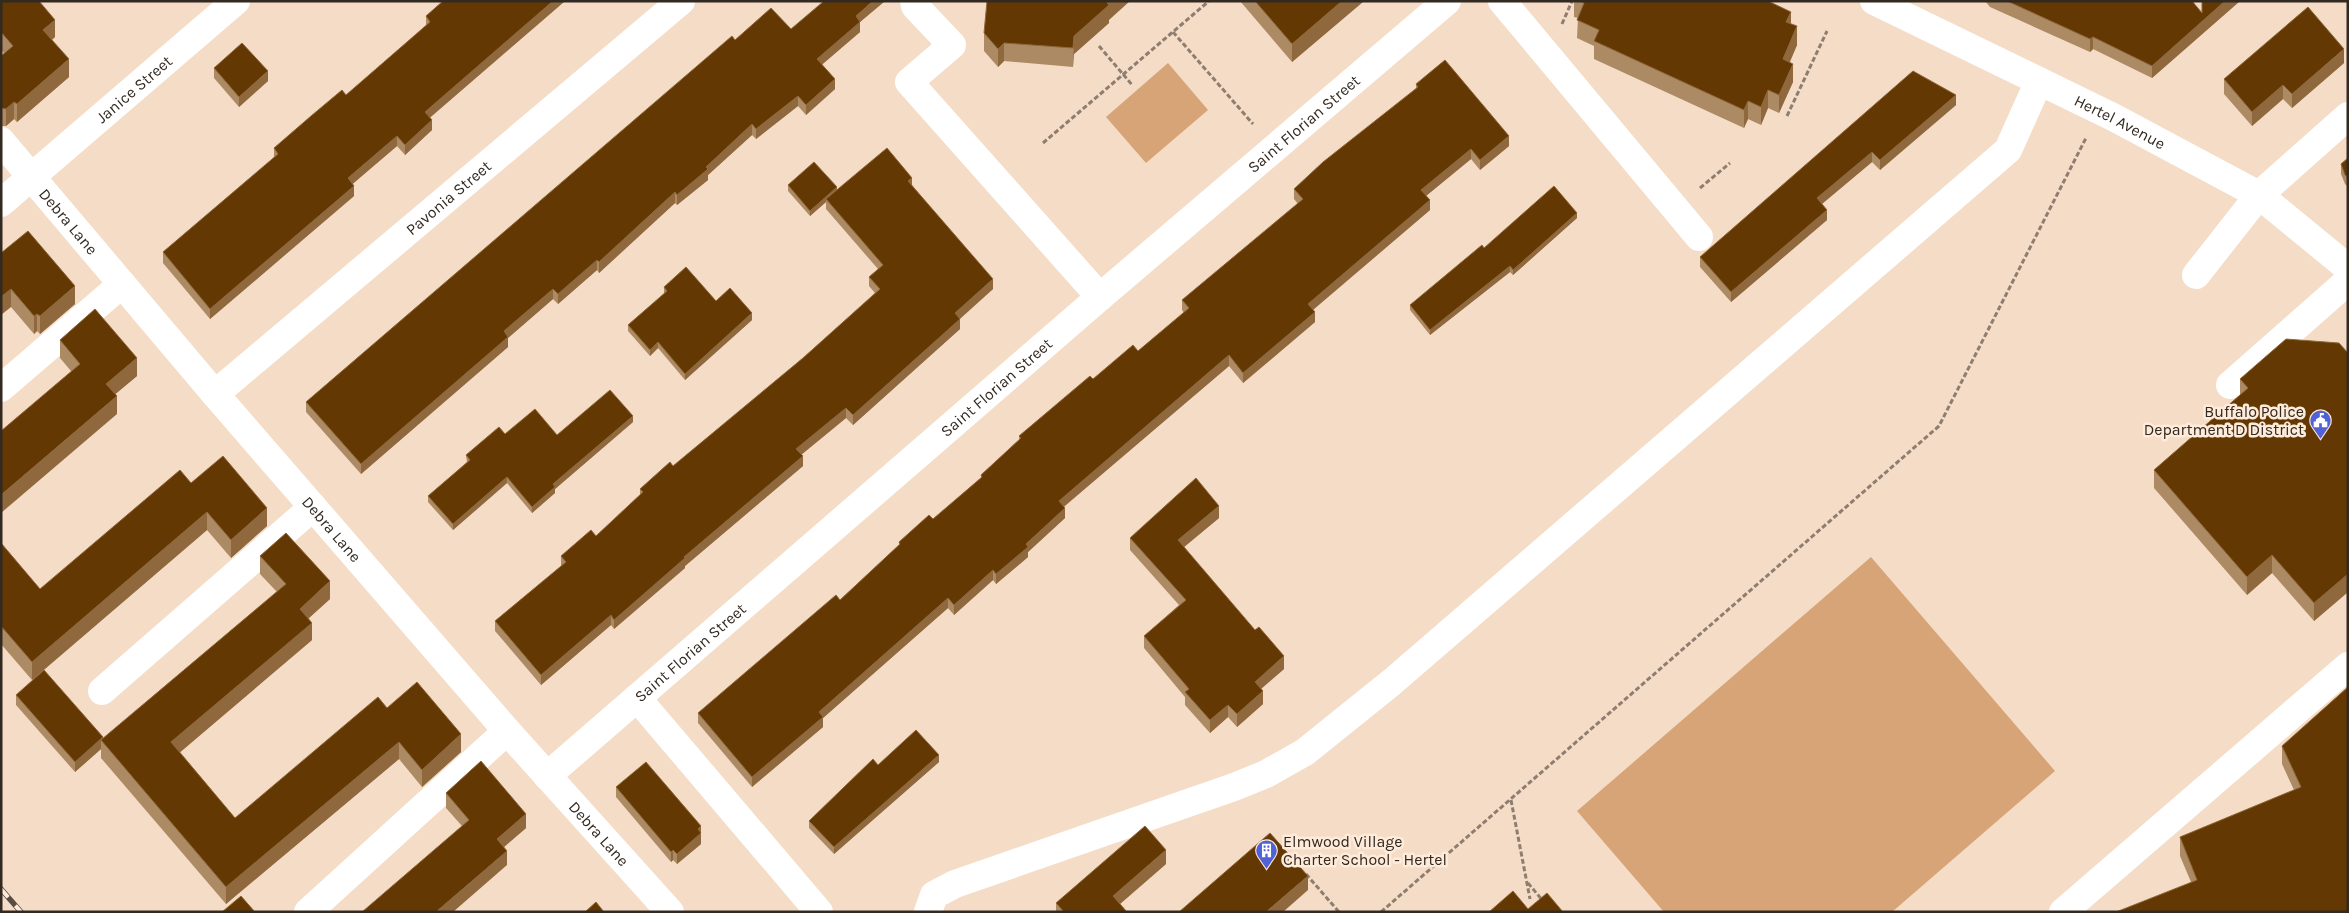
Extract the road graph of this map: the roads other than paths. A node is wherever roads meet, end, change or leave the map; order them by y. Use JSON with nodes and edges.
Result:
{"nodes":[{"id":1,"x":236,"y":1,"type":"edge"},
{"id":2,"x":681,"y":1,"type":"edge"},
{"id":3,"x":914,"y":1,"type":"edge"},
{"id":4,"x":1446,"y":1,"type":"edge"},
{"id":5,"x":1502,"y":1,"type":"edge"},
{"id":6,"x":1874,"y":1,"type":"edge"},
{"id":7,"x":2039,"y":81,"type":"junction"},
{"id":8,"x":2348,"y":116,"type":"edge"},
{"id":9,"x":1,"y":141,"type":"edge"},
{"id":10,"x":32,"y":177,"type":"junction"},
{"id":11,"x":2259,"y":195,"type":"junction"},
{"id":12,"x":1,"y":203,"type":"edge"},
{"id":13,"x":1699,"y":237,"type":"dead end"},
{"id":14,"x":2348,"y":268,"type":"edge"},
{"id":15,"x":2196,"y":276,"type":"dead end"},
{"id":16,"x":2348,"y":281,"type":"edge"},
{"id":17,"x":122,"y":284,"type":"junction"},
{"id":18,"x":1100,"y":297,"type":"junction"},
{"id":19,"x":2230,"y":385,"type":"dead end"},
{"id":20,"x":1,"y":388,"type":"edge"},
{"id":21,"x":215,"y":394,"type":"junction"},
{"id":22,"x":313,"y":507,"type":"junction"},
{"id":23,"x":2348,"y":666,"type":"edge"},
{"id":24,"x":102,"y":691,"type":"dead end"},
{"id":25,"x":637,"y":698,"type":"junction"},
{"id":26,"x":507,"y":731,"type":"junction"},
{"id":27,"x":547,"y":776,"type":"junction"},
{"id":28,"x":308,"y":912,"type":"edge"},
{"id":29,"x":670,"y":912,"type":"edge"},
{"id":30,"x":819,"y":912,"type":"edge"},
{"id":31,"x":928,"y":912,"type":"edge"},
{"id":32,"x":2063,"y":912,"type":"edge"}],
"edges":[{"from":1,"to":10,"type":"street","name":"Janice Street"},
{"from":2,"to":21,"type":"street","name":"Pavonia Street"},
{"from":3,"to":18,"type":"street"},
{"from":4,"to":18,"type":"street","name":"Saint Florian Street"},
{"from":5,"to":13,"type":"street"},
{"from":6,"to":7,"type":"street","name":"Hertel Avenue"},
{"from":7,"to":11,"type":"street","name":"Hertel Avenue"},
{"from":7,"to":31,"type":"street"},
{"from":8,"to":11,"type":"street"},
{"from":9,"to":10,"type":"street","name":"Debra Lane"},
{"from":10,"to":12,"type":"street","name":"Janice Street"},
{"from":10,"to":17,"type":"street","name":"Debra Lane"},
{"from":11,"to":14,"type":"street","name":"Hertel Avenue"},
{"from":11,"to":15,"type":"street"},
{"from":16,"to":19,"type":"street"},
{"from":17,"to":20,"type":"street"},
{"from":17,"to":21,"type":"street","name":"Debra Lane"},
{"from":18,"to":25,"type":"street","name":"Saint Florian Street"},
{"from":21,"to":22,"type":"street","name":"Debra Lane"},
{"from":22,"to":24,"type":"street"},
{"from":22,"to":26,"type":"street","name":"Debra Lane"},
{"from":23,"to":32,"type":"street"},
{"from":25,"to":27,"type":"street","name":"Saint Florian Street"},
{"from":25,"to":30,"type":"street"},
{"from":26,"to":27,"type":"street","name":"Debra Lane"},
{"from":26,"to":28,"type":"street"},
{"from":27,"to":29,"type":"street","name":"Debra Lane"}]}
